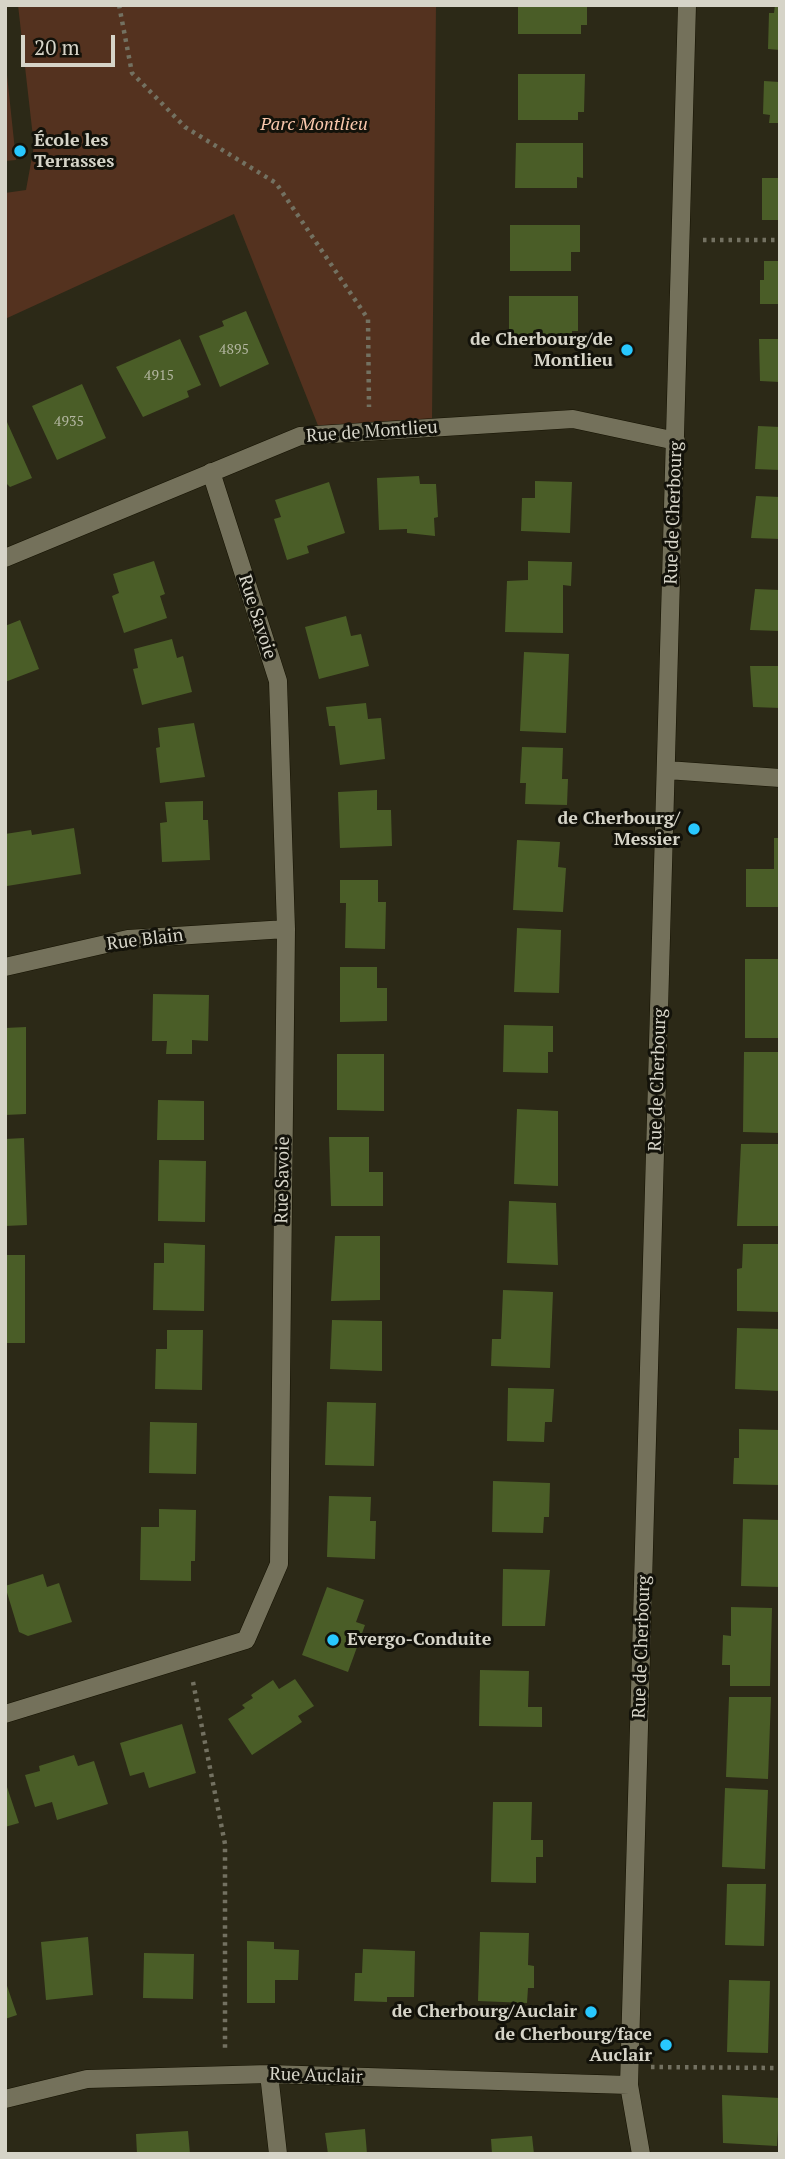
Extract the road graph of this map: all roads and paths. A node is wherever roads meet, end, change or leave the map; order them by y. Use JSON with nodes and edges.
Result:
{"nodes":[{"id":1,"x":119,"y":5,"type":"edge"},
{"id":2,"x":687,"y":5,"type":"edge"},
{"id":3,"x":681,"y":240,"type":"junction"},
{"id":4,"x":780,"y":240,"type":"edge"},
{"id":5,"x":369,"y":432,"type":"junction"},
{"id":6,"x":676,"y":441,"type":"junction"},
{"id":7,"x":211,"y":472,"type":"junction"},
{"id":8,"x":5,"y":558,"type":"edge"},
{"id":9,"x":667,"y":770,"type":"junction"},
{"id":10,"x":780,"y":778,"type":"edge"},
{"id":11,"x":286,"y":929,"type":"junction"},
{"id":12,"x":5,"y":967,"type":"edge"},
{"id":13,"x":188,"y":1657,"type":"junction"},
{"id":14,"x":5,"y":1714,"type":"edge"},
{"id":15,"x":780,"y":2068,"type":"edge"},
{"id":16,"x":269,"y":2074,"type":"junction"},
{"id":17,"x":225,"y":2075,"type":"junction"},
{"id":18,"x":629,"y":2076,"type":"junction"},
{"id":19,"x":5,"y":2099,"type":"edge"},
{"id":20,"x":278,"y":2154,"type":"edge"},
{"id":21,"x":641,"y":2154,"type":"edge"}],
"edges":[{"from":1,"to":5,"type":"path"},
{"from":2,"to":3,"type":"street","name":"Rue de Cherbourg"},
{"from":3,"to":4,"type":"path"},
{"from":3,"to":6,"type":"street","name":"Rue de Cherbourg"},
{"from":5,"to":6,"type":"street","name":"Rue de Montlieu"},
{"from":5,"to":7,"type":"street","name":"Rue de Montlieu"},
{"from":6,"to":9,"type":"street","name":"Rue de Cherbourg"},
{"from":7,"to":8,"type":"street","name":"Rue de Montlieu"},
{"from":7,"to":11,"type":"street","name":"Rue Savoie"},
{"from":9,"to":10,"type":"street"},
{"from":9,"to":18,"type":"street","name":"Rue de Cherbourg"},
{"from":11,"to":12,"type":"street","name":"Rue Blain"},
{"from":11,"to":13,"type":"street","name":"Rue Savoie"},
{"from":13,"to":14,"type":"street","name":"Rue Savoie"},
{"from":13,"to":17,"type":"path"},
{"from":15,"to":18,"type":"path"},
{"from":16,"to":17,"type":"street","name":"Rue Auclair"},
{"from":16,"to":18,"type":"street","name":"Rue Auclair"},
{"from":16,"to":20,"type":"street"},
{"from":17,"to":19,"type":"street","name":"Rue Auclair"},
{"from":18,"to":21,"type":"street","name":"Rue de Cherbourg"}]}
